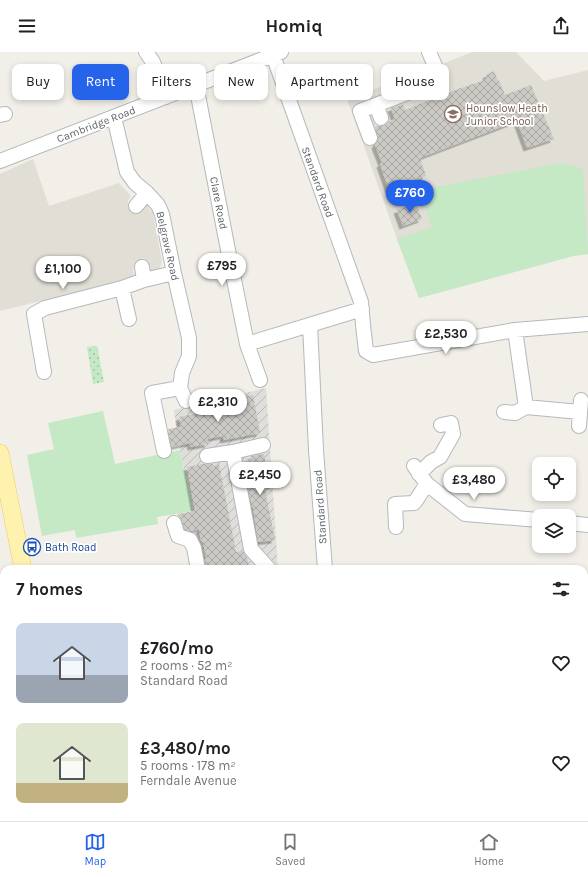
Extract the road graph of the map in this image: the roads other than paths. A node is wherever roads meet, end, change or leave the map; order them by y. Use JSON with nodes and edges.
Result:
{"nodes":[{"id":1,"x":146,"y":52,"type":"edge"},
{"id":2,"x":429,"y":52,"type":"edge"},
{"id":3,"x":277,"y":54,"type":"edge"},
{"id":4,"x":254,"y":57,"type":"edge"},
{"id":5,"x":154,"y":64,"type":"edge"},
{"id":6,"x":206,"y":80,"type":"edge"},
{"id":7,"x":158,"y":100,"type":"edge"},
{"id":8,"x":199,"y":100,"type":"edge"},
{"id":9,"x":114,"y":117,"type":"junction"},
{"id":10,"x":370,"y":138,"type":"dead end"},
{"id":11,"x":0,"y":161,"type":"edge"},
{"id":12,"x":147,"y":193,"type":"junction"},
{"id":13,"x":136,"y":206,"type":"dead end"},
{"id":14,"x":174,"y":274,"type":"junction"},
{"id":15,"x":122,"y":288,"type":"junction"},
{"id":16,"x":362,"y":309,"type":"junction"},
{"id":17,"x":129,"y":319,"type":"dead end"},
{"id":18,"x":588,"y":324,"type":"edge"},
{"id":19,"x":310,"y":325,"type":"junction"},
{"id":20,"x":516,"y":330,"type":"junction"},
{"id":21,"x":247,"y":344,"type":"junction"},
{"id":22,"x":44,"y":372,"type":"dead end"},
{"id":23,"x":260,"y":380,"type":"dead end"},
{"id":24,"x":180,"y":388,"type":"junction"},
{"id":25,"x":186,"y":401,"type":"dead end"},
{"id":26,"x":526,"y":407,"type":"junction"},
{"id":27,"x":504,"y":412,"type":"dead end"},
{"id":28,"x":580,"y":412,"type":"dead end"},
{"id":29,"x":441,"y":425,"type":"dead end"},
{"id":30,"x":263,"y":445,"type":"dead end"},
{"id":31,"x":164,"y":451,"type":"dead end"},
{"id":32,"x":233,"y":452,"type":"junction"},
{"id":33,"x":0,"y":453,"type":"edge"},
{"id":34,"x":207,"y":456,"type":"dead end"},
{"id":35,"x":420,"y":474,"type":"junction"},
{"id":36,"x":8,"y":492,"type":"junction"},
{"id":37,"x":532,"y":519,"type":"edge"},
{"id":38,"x":174,"y":523,"type":"dead end"},
{"id":39,"x":576,"y":524,"type":"edge"},
{"id":40,"x":588,"y":525,"type":"edge"},
{"id":41,"x":396,"y":527,"type":"dead end"},
{"id":42,"x":22,"y":565,"type":"edge"},
{"id":43,"x":31,"y":565,"type":"edge"},
{"id":44,"x":197,"y":565,"type":"edge"},
{"id":45,"x":265,"y":565,"type":"edge"},
{"id":46,"x":325,"y":565,"type":"edge"}],
"edges":[{"from":1,"to":5,"type":"street"},
{"from":2,"to":10,"type":"street"},
{"from":3,"to":4,"type":"street","name":"Cambridge Road"},
{"from":3,"to":16,"type":"street","name":"Standard Road"},
{"from":4,"to":6,"type":"street","name":"Cambridge Road"},
{"from":7,"to":9,"type":"street","name":"Cambridge Road"},
{"from":8,"to":21,"type":"street","name":"Clare Road"},
{"from":9,"to":11,"type":"street","name":"Cambridge Road"},
{"from":9,"to":12,"type":"street","name":"Belgrave Road"},
{"from":12,"to":13,"type":"street"},
{"from":12,"to":14,"type":"street","name":"Belgrave Road"},
{"from":14,"to":15,"type":"street"},
{"from":14,"to":24,"type":"street","name":"Belgrave Road"},
{"from":15,"to":17,"type":"street"},
{"from":15,"to":22,"type":"street"},
{"from":16,"to":19,"type":"street"},
{"from":16,"to":20,"type":"street","name":"Standard Road"},
{"from":18,"to":20,"type":"street"},
{"from":19,"to":21,"type":"street"},
{"from":19,"to":46,"type":"street","name":"Standard Road"},
{"from":20,"to":26,"type":"street"},
{"from":21,"to":23,"type":"street","name":"Clare Road"},
{"from":24,"to":25,"type":"street"},
{"from":24,"to":31,"type":"street"},
{"from":26,"to":27,"type":"street"},
{"from":26,"to":28,"type":"street"},
{"from":29,"to":35,"type":"street"},
{"from":30,"to":32,"type":"street"},
{"from":32,"to":34,"type":"street"},
{"from":32,"to":45,"type":"street"},
{"from":33,"to":36,"type":"main road"},
{"from":35,"to":37,"type":"street"},
{"from":35,"to":41,"type":"street"},
{"from":36,"to":42,"type":"main road"},
{"from":36,"to":43,"type":"main road"},
{"from":38,"to":44,"type":"street"},
{"from":39,"to":40,"type":"street"}]}
